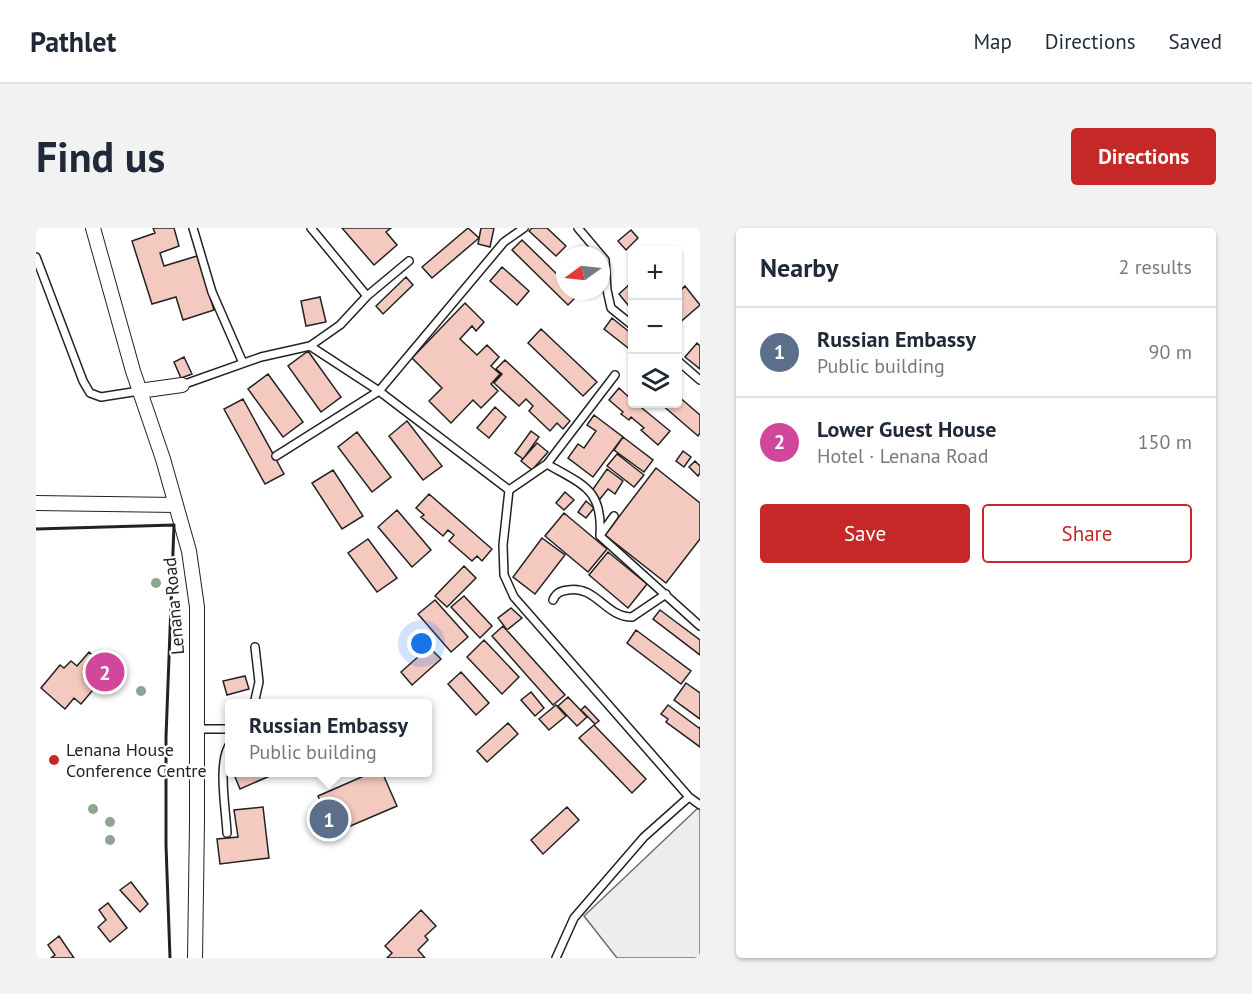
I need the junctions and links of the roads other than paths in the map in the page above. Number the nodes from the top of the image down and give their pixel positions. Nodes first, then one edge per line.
1 (93, 228) edge
2 (193, 228) edge
3 (311, 228) edge
4 (524, 228) edge
5 (578, 228) edge
6 (36, 257) edge
7 (409, 261) dead end
8 (368, 296) junction
9 (628, 321) edge
10 (310, 346) junction
11 (243, 363) junction
12 (682, 365) edge
13 (615, 375) dead end
14 (700, 380) edge
15 (182, 386) joint
16 (139, 391) junction
17 (378, 391) junction
18 (276, 456) dead end
19 (547, 464) junction
20 (509, 490) junction
21 (36, 503) edge
22 (176, 505) junction
23 (614, 516) dead end
24 (600, 536) junction
25 (666, 594) junction
26 (553, 600) dead end
27 (700, 626) edge
28 (255, 647) dead end
29 (255, 699) edge
30 (197, 729) junction
31 (225, 729) edge
32 (225, 756) edge
33 (689, 797) junction
34 (700, 806) edge
35 (227, 833) dead end
36 (195, 958) edge
37 (556, 958) edge

1 - 16 street, Lenana Road
2 - 11 lane
3 - 8 lane
4 - 17 lane
5 - 9 lane
6 - 16 lane
7 - 8 lane
8 - 10 lane
10 - 11 lane
10 - 17 lane
11 - 15 lane
12 - 14 lane
13 - 19 lane
15 - 16 street
16 - 22 street, Lenana Road
17 - 18 lane
17 - 20 lane
19 - 20 lane
19 - 24 lane
20 - 33 lane
21 - 22 street
22 - 30 street, Lenana Road
23 - 24 lane
24 - 25 lane
25 - 26 lane
25 - 27 lane
28 - 29 lane
30 - 31 lane
30 - 36 street, Lenana Road
32 - 35 lane
33 - 34 lane
33 - 37 lane

